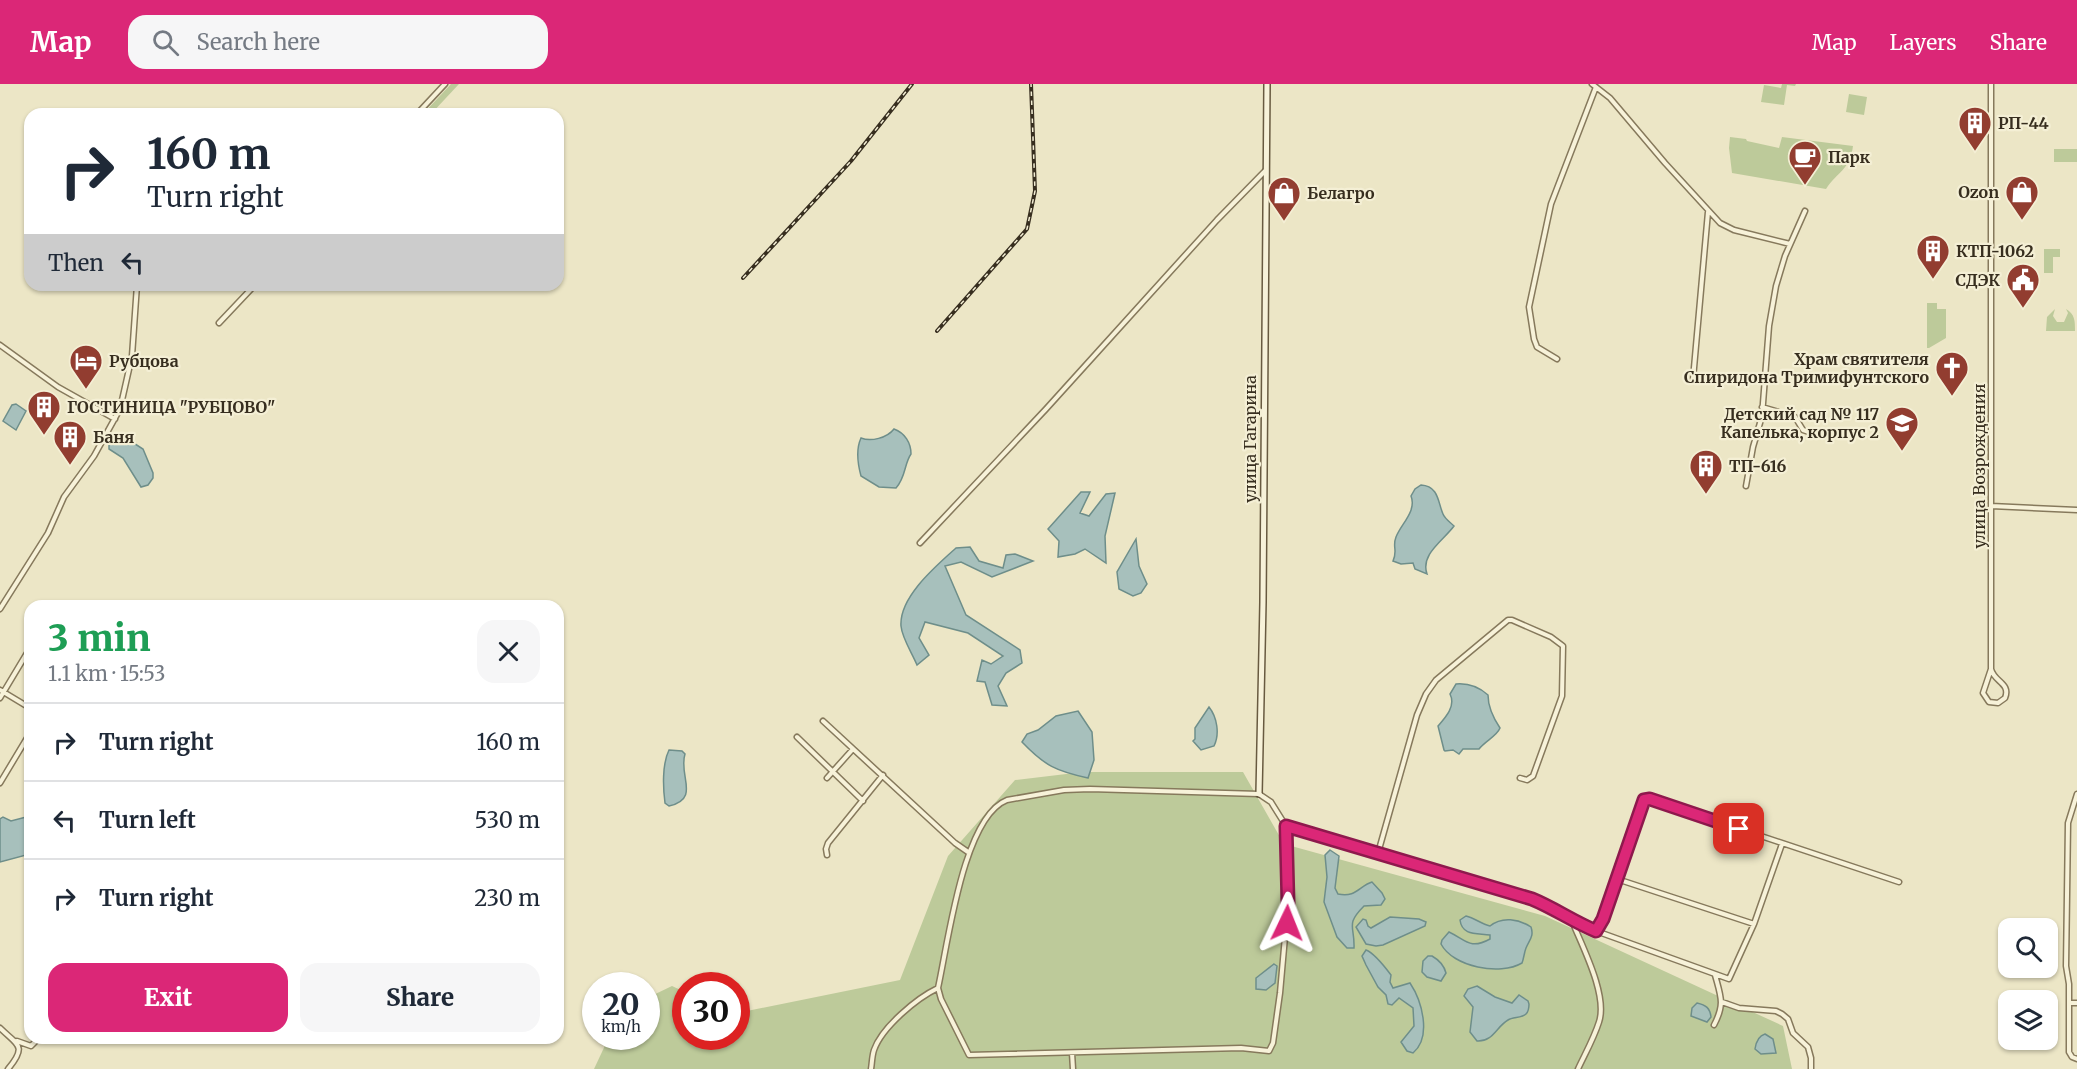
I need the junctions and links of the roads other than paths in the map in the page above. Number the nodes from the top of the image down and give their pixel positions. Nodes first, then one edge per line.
1 (445, 84) edge
2 (1267, 84) edge
3 (1991, 84) edge
4 (1594, 85) edge
5 (423, 108) edge
6 (1266, 171) junction
7 (1805, 211) dead end
8 (1709, 212) junction
9 (1791, 244) junction
10 (137, 291) edge
11 (249, 291) edge
12 (219, 323) dead end
13 (0, 345) edge
14 (1557, 359) dead end
15 (1693, 379) dead end
16 (1762, 407) junction
17 (115, 419) junction
18 (1818, 435) dead end
19 (1746, 486) dead end
20 (1990, 506) junction
21 (2077, 510) edge
22 (920, 543) dead end
23 (0, 609) edge
24 (24, 657) edge
25 (1991, 669) junction
26 (2, 691) edge
27 (0, 698) edge
28 (24, 704) edge
29 (823, 721) dead end
30 (797, 737) dead end
31 (24, 743) edge
32 (853, 748) junction
33 (833, 771) junction
34 (883, 775) junction
35 (827, 778) dead end
36 (1520, 778) dead end
37 (0, 783) edge
38 (1259, 794) junction
39 (2077, 794) edge
40 (863, 801) junction
41 (1286, 826) junction
42 (1782, 844) junction
43 (968, 852) junction
44 (1378, 854) junction
45 (827, 855) dead end
46 (1617, 879) junction
47 (1899, 882) dead end
48 (1571, 920) junction
49 (1754, 924) junction
50 (1596, 931) junction
51 (1715, 974) junction
52 (939, 988) junction
53 (1722, 1002) junction
54 (2069, 1003) junction
55 (2077, 1003) edge
56 (1714, 1025) dead end
57 (0, 1028) edge
58 (16, 1041) junction
59 (24, 1044) edge
60 (1072, 1053) junction
61 (2077, 1059) edge
62 (8, 1069) edge
63 (871, 1069) edge
64 (1073, 1069) edge
65 (1578, 1069) edge
66 (1811, 1069) edge

1 - 5 street
2 - 6 street, улица Гагарина
3 - 20 street, улица Возрождения
4 - 8 street
4 - 14 street
6 - 22 street
6 - 38 street, улица Гагарина
7 - 9 street
8 - 9 street
8 - 15 street
9 - 16 street
10 - 17 street
11 - 12 street
13 - 17 street
16 - 18 street
16 - 19 street
17 - 23 street
20 - 21 street
20 - 25 street, улица Возрождения
24 - 26 street
25 - 25 street, улица Возрождения
26 - 27 street
26 - 28 street
29 - 32 street
30 - 33 street
31 - 37 street
32 - 33 street
32 - 34 street
33 - 35 street
33 - 40 street
34 - 40 street
34 - 43 street
36 - 44 street
38 - 41 street
38 - 43 street
39 - 54 street
40 - 45 street
41 - 44 street
41 - 60 street
42 - 46 street
42 - 47 street
42 - 49 street
43 - 52 street
44 - 48 street
46 - 49 street
46 - 50 street
48 - 50 street
48 - 65 street
49 - 51 street
50 - 51 street
51 - 53 street
52 - 60 street
52 - 63 street
53 - 56 street
53 - 66 street
54 - 55 street
54 - 61 street
57 - 58 street
58 - 59 street
58 - 62 street
60 - 64 street

